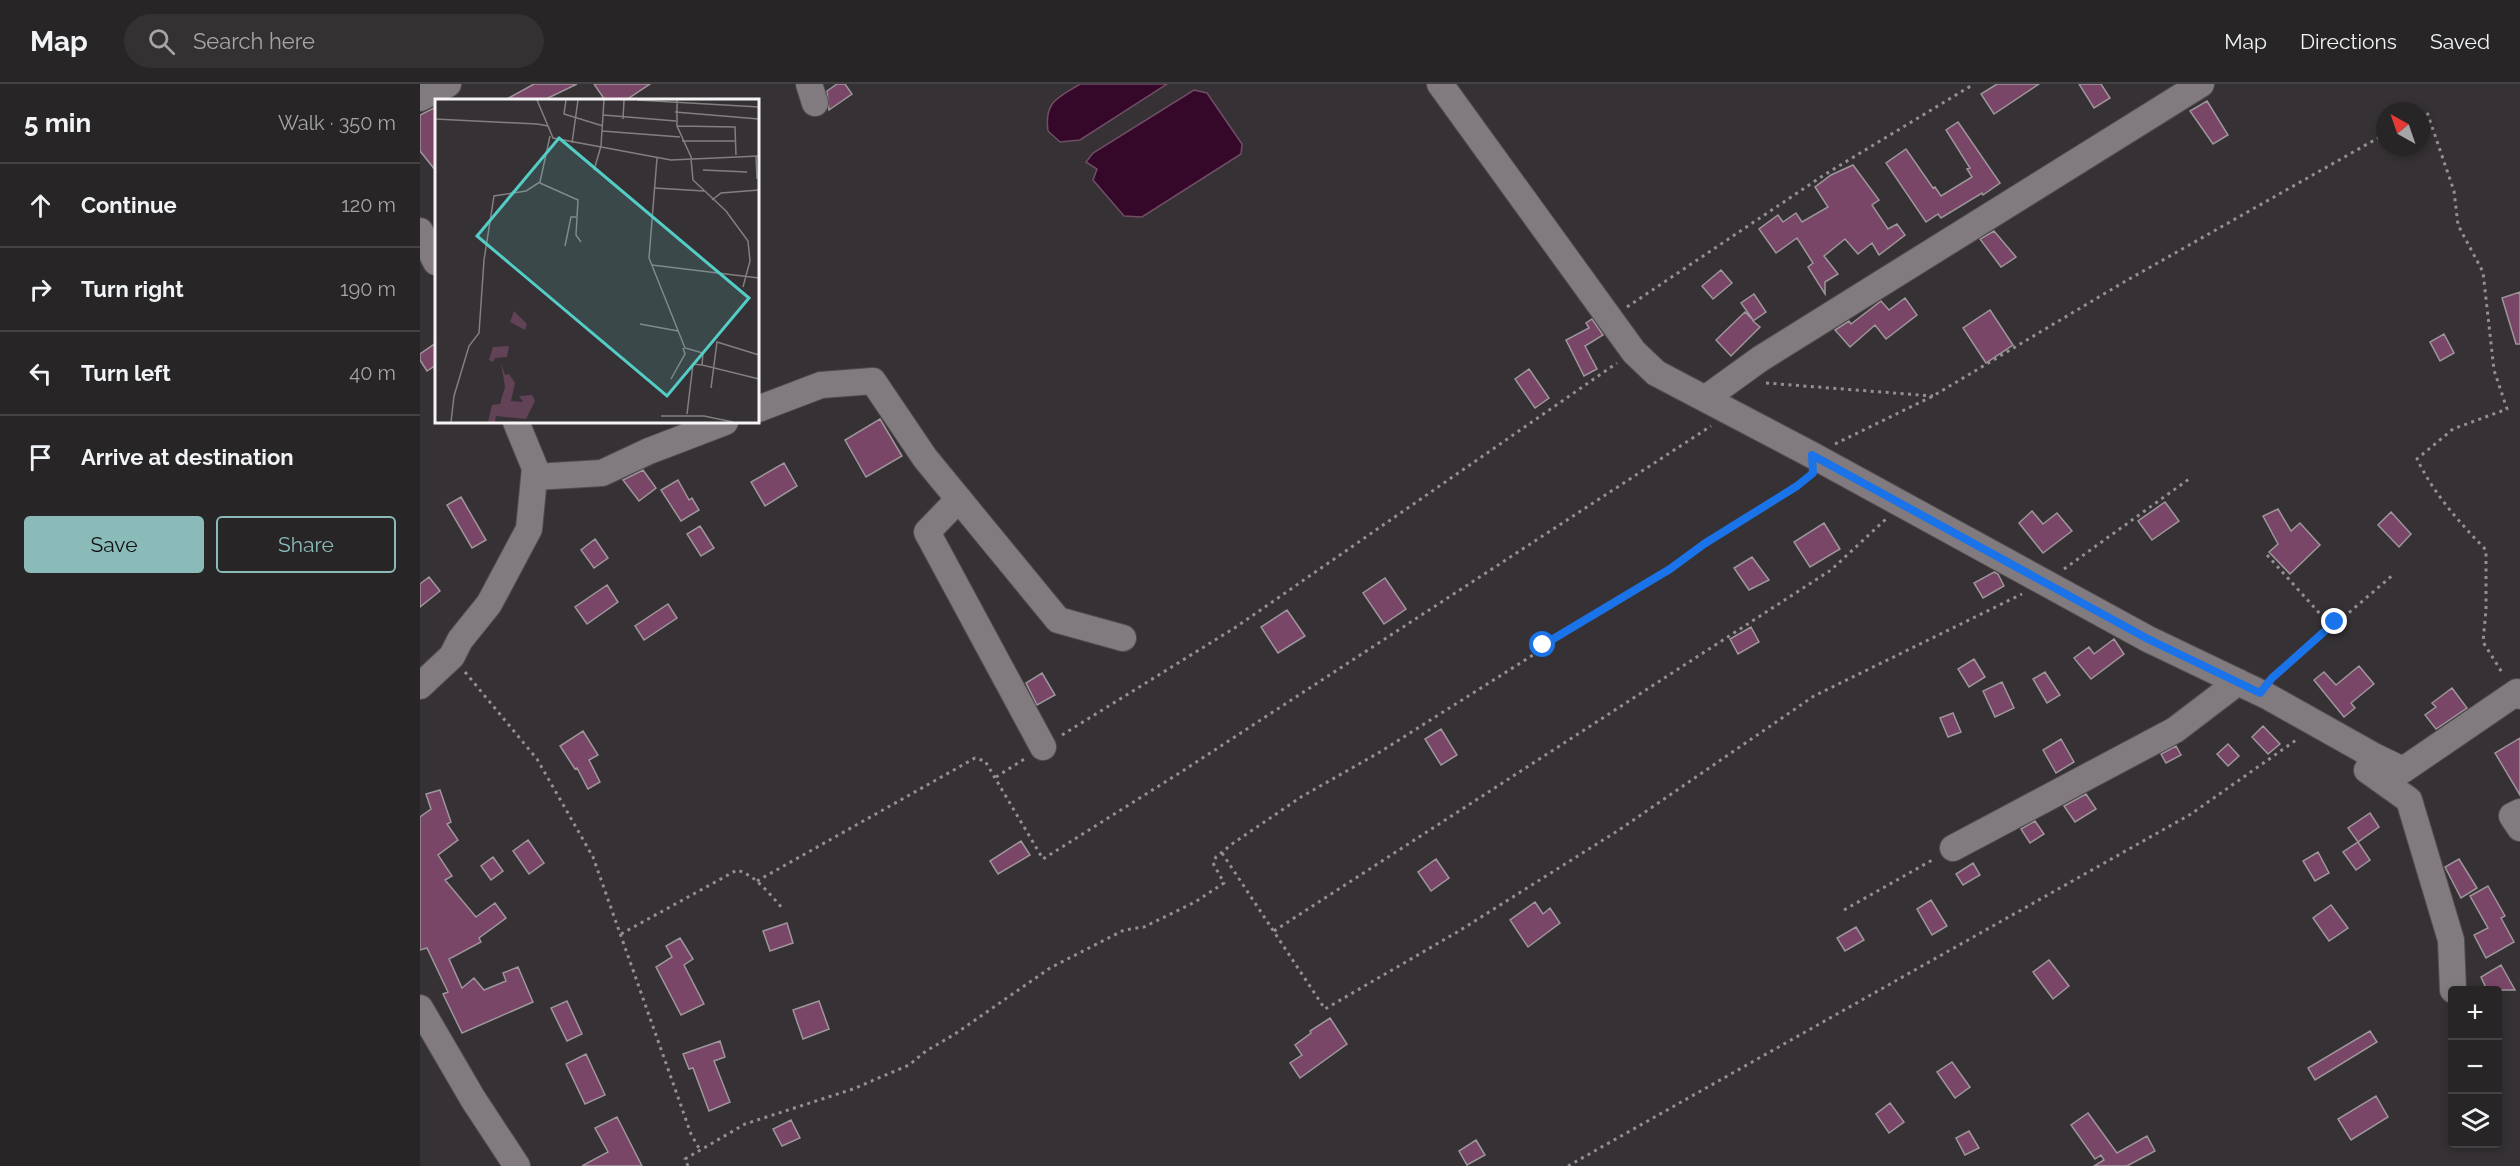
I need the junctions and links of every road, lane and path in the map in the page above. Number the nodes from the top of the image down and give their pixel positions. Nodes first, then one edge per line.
1 (448, 84) edge
2 (1440, 84) edge
3 (1974, 84) edge
4 (2201, 84) edge
5 (420, 98) edge
6 (2430, 121) edge
7 (2376, 139) edge
8 (420, 231) edge
9 (435, 260) edge
10 (1609, 319) junction
11 (1634, 352) junction
12 (1731, 380) junction
13 (1933, 396) junction
14 (1706, 398) junction
15 (759, 409) edge
16 (1728, 410) junction
17 (516, 423) edge
18 (722, 423) edge
19 (1812, 455) junction
20 (535, 477) junction
21 (2189, 479) dead end
22 (959, 499) junction
23 (1903, 505) junction
24 (2267, 555) dead end
25 (2394, 574) dead end
26 (2045, 583) junction
27 (2331, 626) junction
28 (1123, 638) dead end
29 (452, 656) junction
30 (420, 686) edge
31 (2249, 688) junction
32 (2519, 694) edge
33 (2318, 725) junction
34 (1043, 747) junction
35 (2367, 770) dead end
36 (995, 777) junction
37 (2520, 812) edge
38 (2520, 828) edge
39 (1953, 848) joint
40 (1222, 853) junction
41 (757, 881) junction
42 (784, 910) dead end
43 (1844, 910) dead end
44 (1274, 931) junction
45 (621, 934) junction
46 (2454, 986) edge
47 (420, 1008) edge
48 (700, 1150) junction
49 (517, 1166) edge
50 (688, 1166) edge
51 (1568, 1166) edge

1 - 5 street
2 - 10 street
3 - 10 path
4 - 12 street
6 - 32 path
7 - 13 path
8 - 9 street
10 - 11 street
11 - 14 street
11 - 34 path
12 - 13 path
12 - 14 street
13 - 19 path
14 - 16 street
15 - 22 street
16 - 19 street
16 - 36 path
17 - 20 street
18 - 20 street
19 - 23 street
19 - 40 path
20 - 29 street
21 - 26 path
22 - 28 street
22 - 34 street
23 - 26 street
23 - 44 path
24 - 27 path
25 - 27 path
26 - 31 street
26 - 44 path
27 - 31 path
29 - 30 street
29 - 45 path
31 - 33 street
31 - 39 street
32 - 33 street
33 - 51 path
34 - 36 path
35 - 46 street
36 - 41 path
37 - 38 street
39 - 43 path
40 - 44 path
40 - 48 path
41 - 42 path
41 - 45 path
45 - 48 path
47 - 49 street
48 - 50 path

